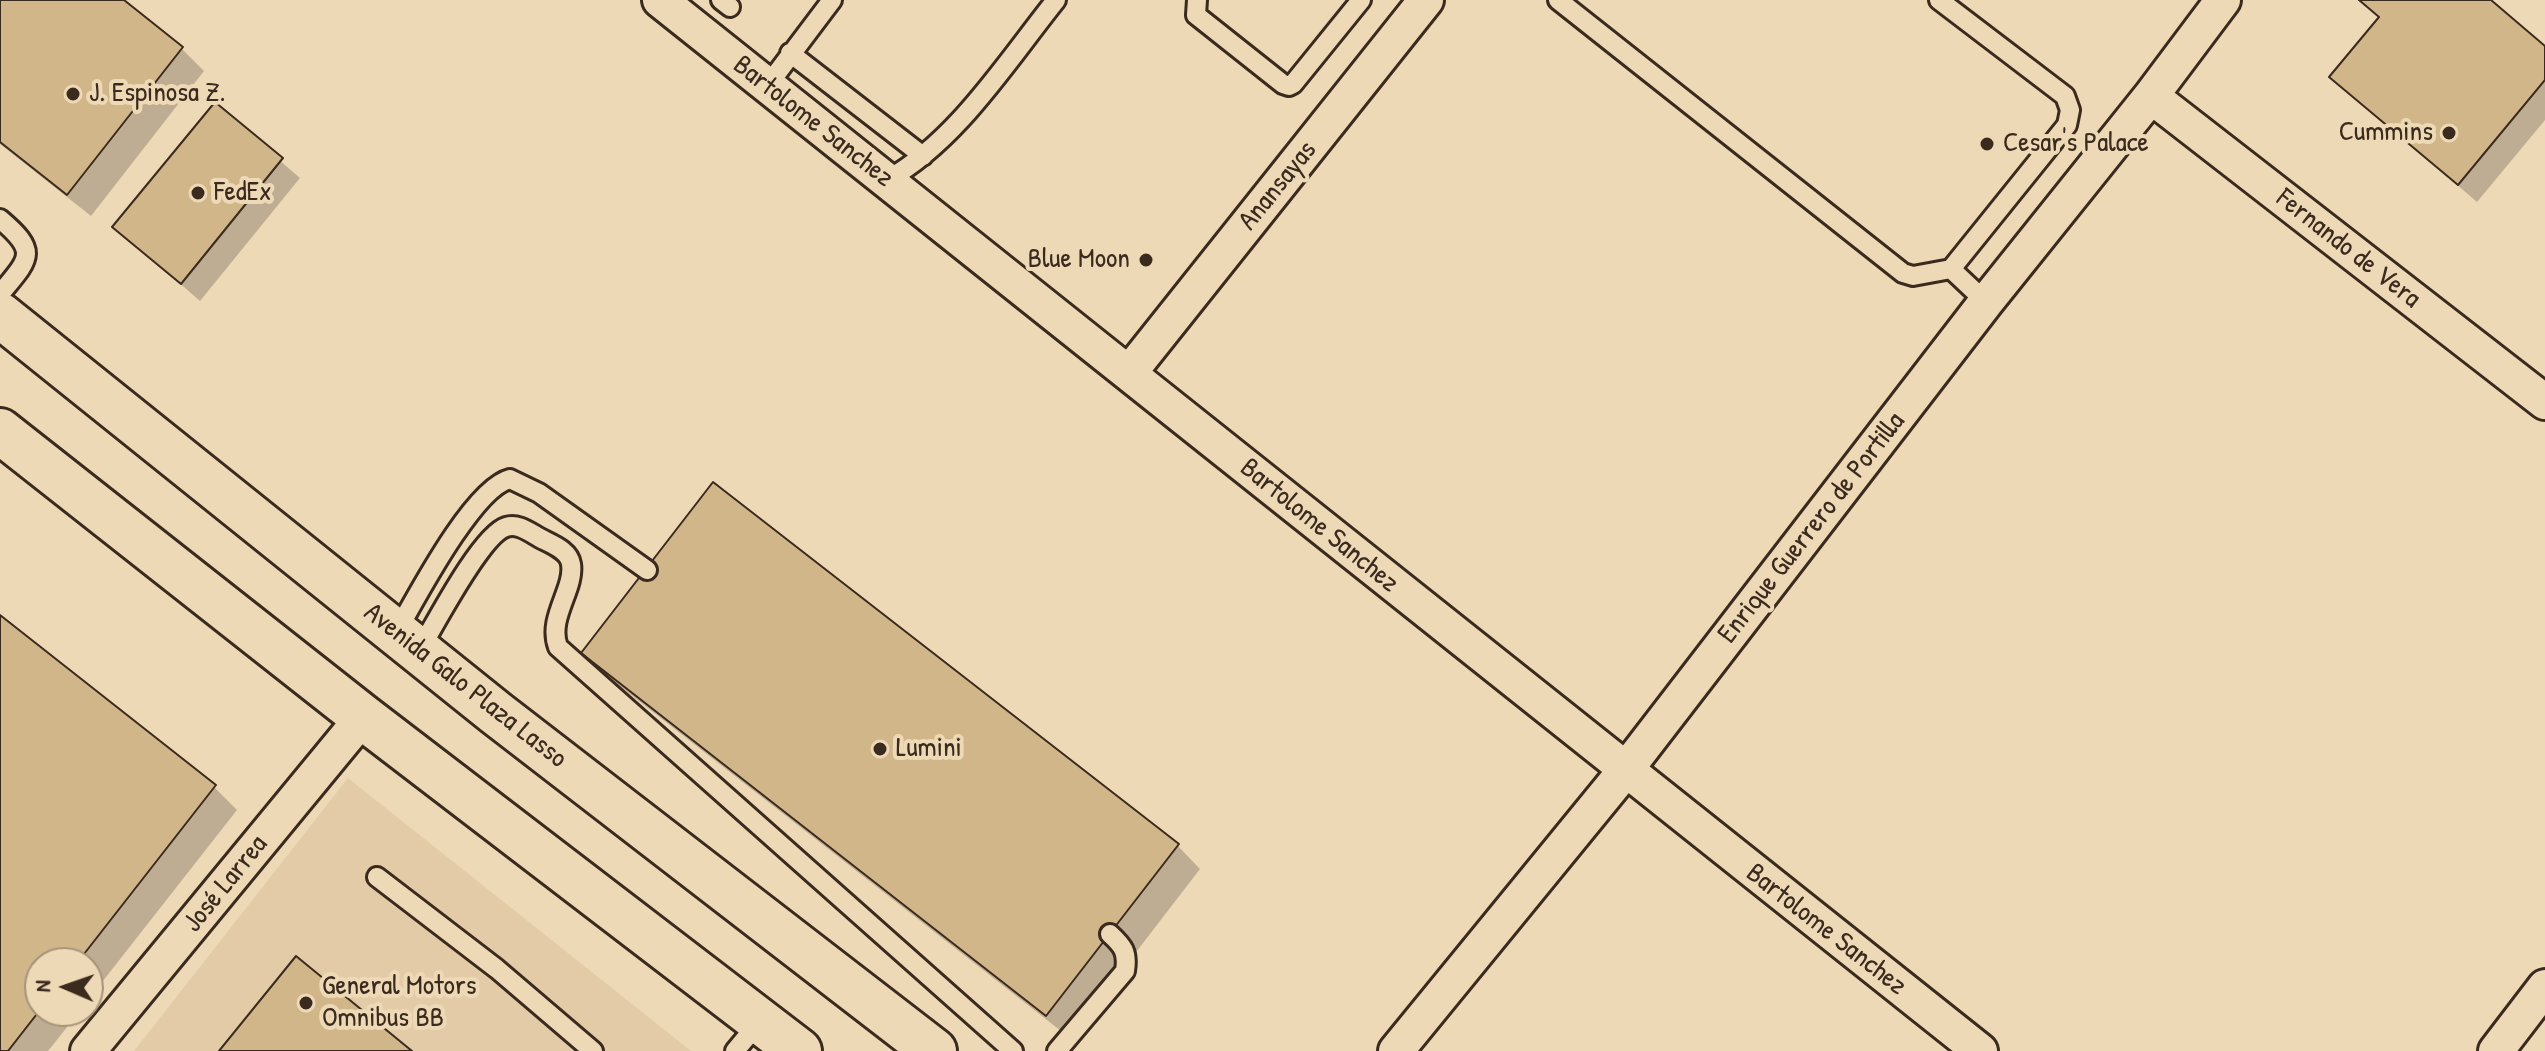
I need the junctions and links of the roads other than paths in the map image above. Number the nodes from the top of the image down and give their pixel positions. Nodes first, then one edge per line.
1 (660, 0) edge
2 (832, 0) edge
3 (1056, 0) edge
4 (1197, 0) edge
5 (1361, 0) edge
6 (1426, 0) edge
7 (1558, 0) edge
8 (1939, 0) edge
9 (2223, 0) edge
10 (790, 53) junction
11 (765, 84) junction
12 (2151, 96) junction
13 (923, 156) junction
14 (887, 180) junction
15 (0, 219) edge
16 (1951, 269) junction
17 (0, 294) edge
18 (1986, 302) junction
19 (0, 315) edge
20 (1129, 373) junction
21 (2545, 402) edge
22 (0, 431) edge
23 (647, 570) dead end
24 (408, 642) junction
25 (363, 717) junction
26 (1624, 772) junction
27 (377, 877) dead end
28 (1110, 934) dead end
29 (2545, 987) edge
30 (748, 1036) edge
31 (88, 1051) edge
32 (593, 1051) edge
33 (799, 1051) edge
34 (934, 1051) edge
35 (1013, 1051) edge
36 (1057, 1051) edge
37 (1396, 1051) edge
38 (1980, 1051) edge
39 (2496, 1051) edge

1 - 11 street, Bartolome Sanchez
2 - 10 lane
3 - 13 lane
4 - 5 lane
6 - 20 street, Anansayas
7 - 16 lane
8 - 16 lane
9 - 12 street, Enrique Guerrero de Portilla
10 - 11 lane
10 - 13 lane
11 - 14 street, Bartolome Sanchez
12 - 18 street, Enrique Guerrero de Portilla
12 - 21 street, Fernando de Vera
13 - 14 lane
14 - 20 street, Bartolome Sanchez
15 - 17 lane
16 - 18 lane
18 - 26 street, Enrique Guerrero de Portilla
19 - 24 main road, Avenida Galo Plaza Lasso
20 - 26 street, Bartolome Sanchez
22 - 25 main road
23 - 24 lane
24 - 34 main road, Avenida Galo Plaza Lasso
24 - 35 lane
25 - 30 main road
25 - 31 street, José Larrea
26 - 37 street, Enrique Guerrero de Portilla
26 - 38 street, Bartolome Sanchez
27 - 32 lane
28 - 36 lane
29 - 39 street
30 - 33 main road

